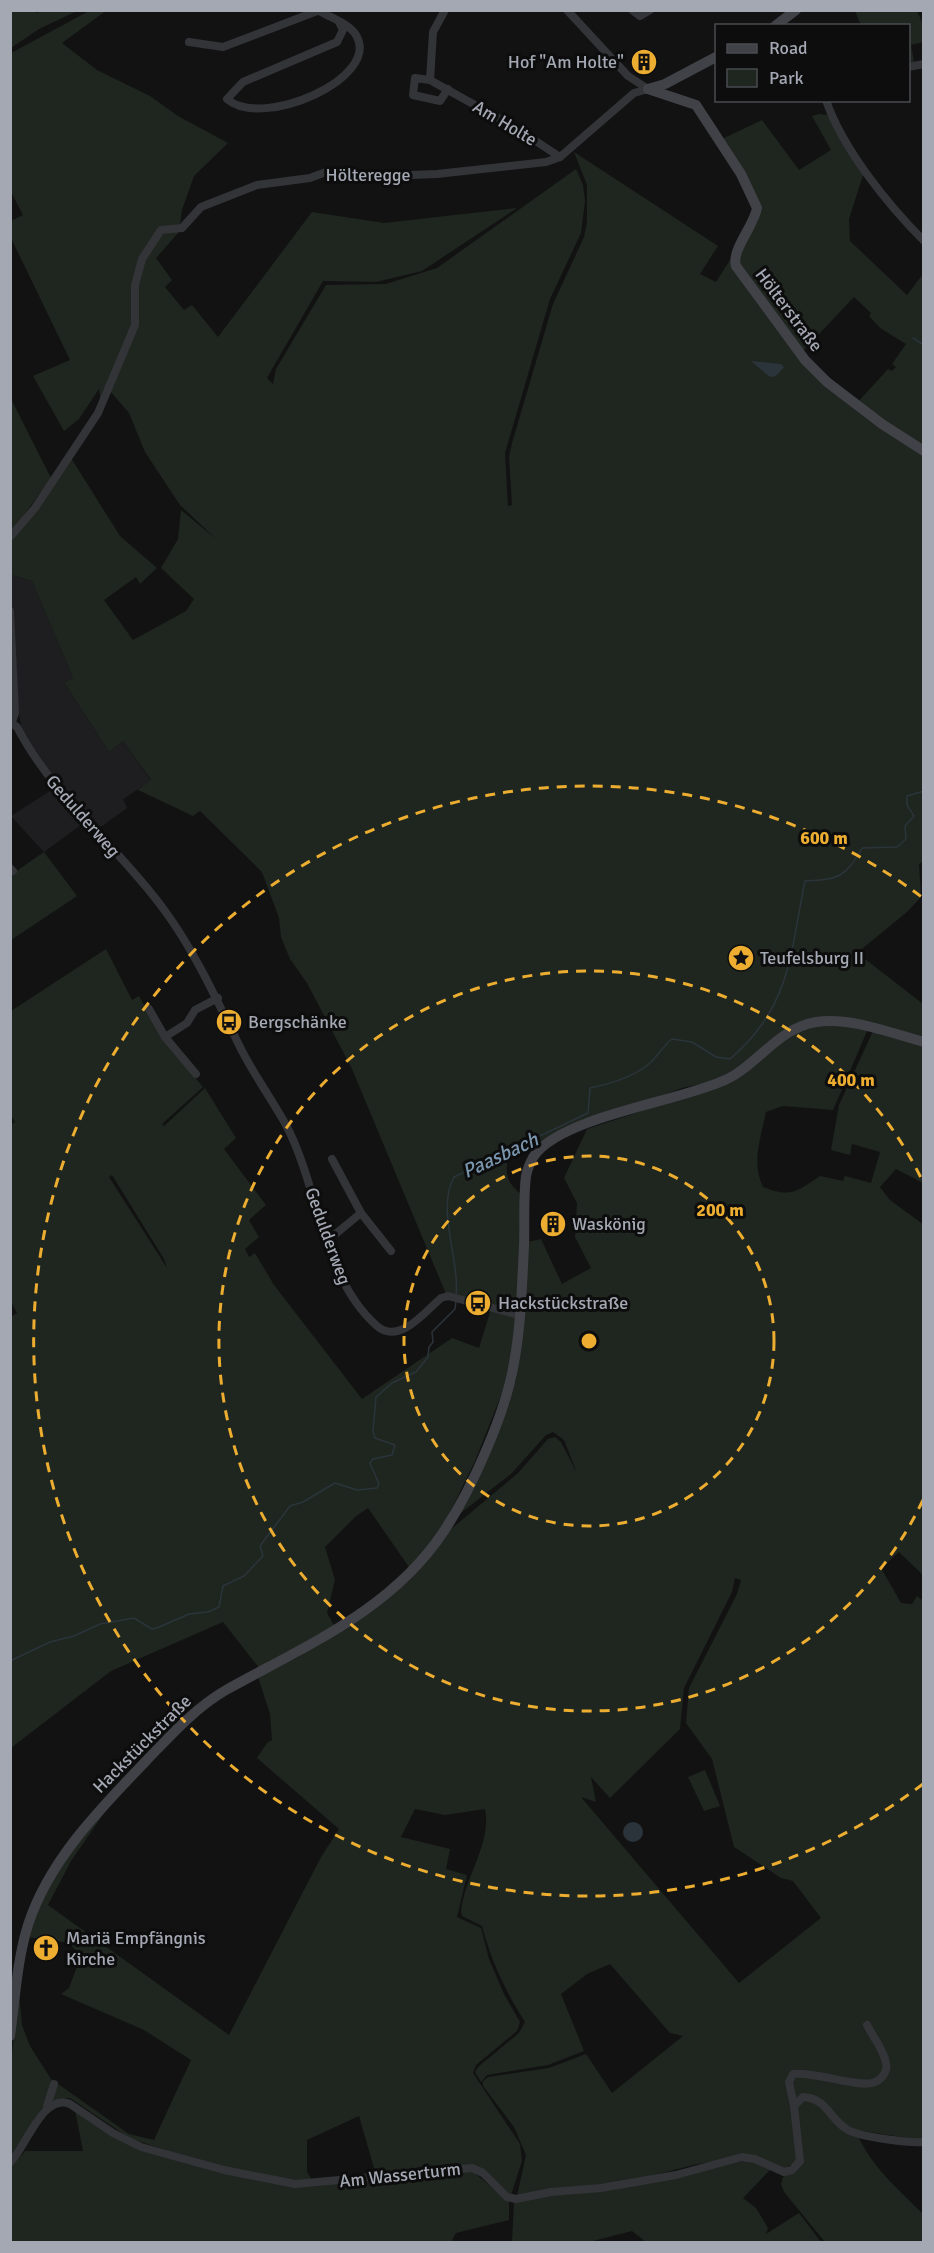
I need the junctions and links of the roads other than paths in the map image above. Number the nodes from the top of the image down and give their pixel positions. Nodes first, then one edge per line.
1 (445, 10) edge
2 (567, 10) edge
3 (632, 10) edge
4 (650, 10) edge
5 (796, 10) edge
6 (320, 11) edge
7 (339, 22) junction
8 (778, 24) edge
9 (189, 42) dead end
10 (715, 58) edge
11 (430, 80) junction
12 (448, 89) junction
13 (648, 89) junction
14 (827, 102) edge
15 (560, 157) junction
16 (924, 241) edge
17 (924, 451) edge
18 (10, 537) edge
19 (10, 611) edge
20 (11, 722) edge
21 (218, 998) junction
22 (149, 1009) dead end
23 (165, 1037) junction
24 (924, 1042) edge
25 (196, 1074) dead end
26 (332, 1159) dead end
27 (361, 1213) junction
28 (327, 1241) junction
29 (391, 1251) dead end
30 (519, 1315) junction
31 (867, 2025) dead end
32 (10, 2036) edge
33 (54, 2084) dead end
34 (47, 2106) junction
35 (794, 2106) junction
36 (924, 2142) edge
37 (10, 2163) edge

1 - 11 street
2 - 13 street, Hölterstraße
3 - 4 street
5 - 8 street
6 - 7 street
6 - 9 street
7 - 7 street
10 - 13 street
11 - 12 street, Am Holte
11 - 12 street
12 - 15 street, Am Holte
13 - 15 street, Hölteregge
13 - 17 street, Hölterstraße
14 - 16 street
15 - 18 street, Hölteregge
19 - 20 street
20 - 21 street, Gedulderweg
21 - 23 street
21 - 28 street, Gedulderweg
22 - 23 street
23 - 25 street
24 - 30 street, Hackstückstraße
26 - 27 street
27 - 28 street
27 - 29 street
28 - 30 street, Gedulderweg
30 - 32 street, Hackstückstraße
31 - 35 street, Am Wasserturm
33 - 34 street
34 - 35 street, Am Wasserturm
34 - 37 street
35 - 36 street

